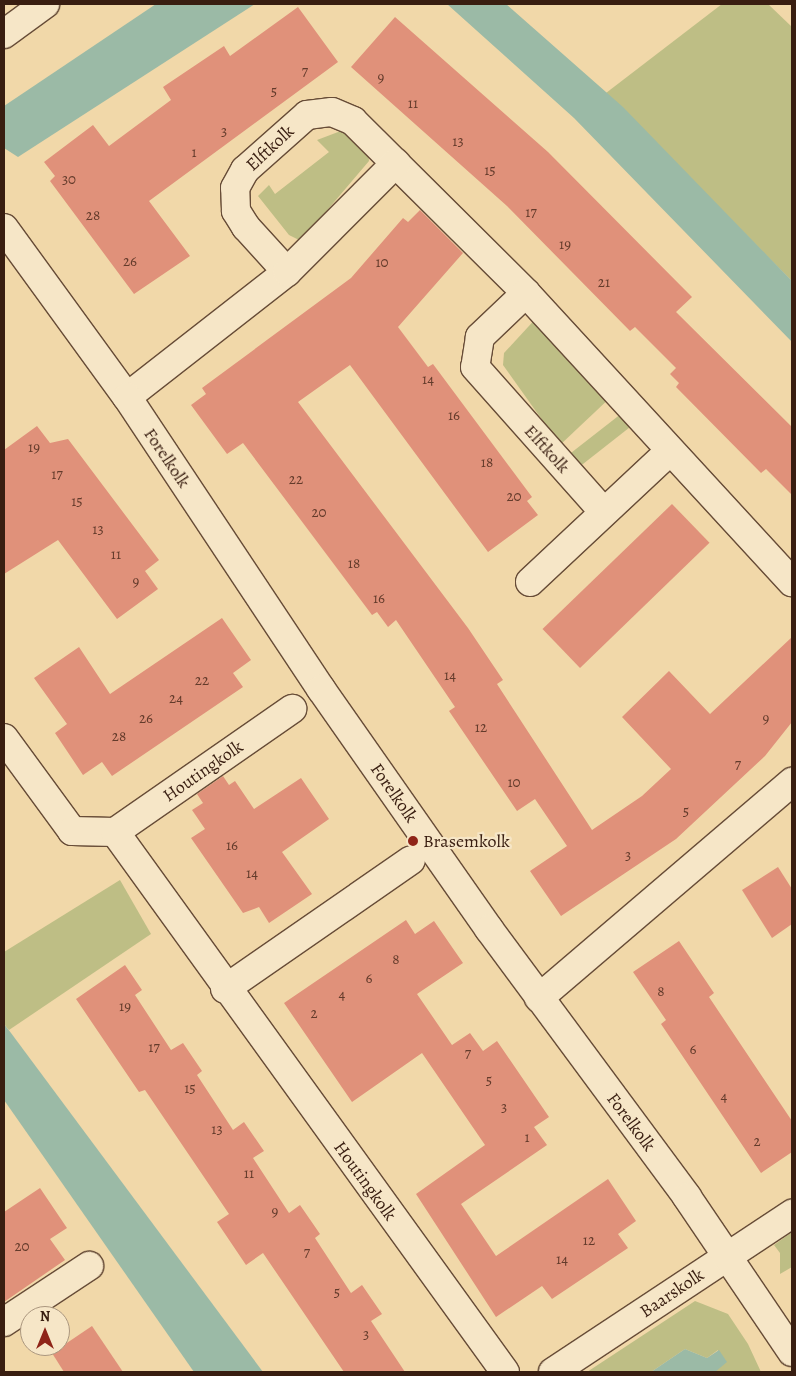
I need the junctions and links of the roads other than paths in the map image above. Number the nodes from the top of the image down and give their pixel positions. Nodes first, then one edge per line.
1 (45, 4) edge
2 (5, 30) edge
3 (396, 163) junction
4 (4, 228) edge
5 (287, 272) junction
6 (526, 293) junction
7 (127, 397) junction
8 (670, 451) junction
9 (603, 511) junction
10 (530, 582) dead end
11 (792, 582) edge
12 (292, 709) dead end
13 (4, 738) edge
14 (792, 782) edge
15 (115, 832) junction
16 (411, 860) dead end
17 (225, 989) junction
18 (538, 998) junction
19 (792, 1214) edge
20 (727, 1256) junction
21 (89, 1266) dead end
22 (4, 1322) edge
23 (792, 1352) edge
24 (504, 1372) edge
25 (553, 1372) edge

1 - 2 street
3 - 5 street
3 - 5 street, Elftkolk
3 - 6 street, Elftkolk
4 - 7 street, Forelkolk
5 - 7 street
6 - 8 street, Elftkolk
6 - 9 street, Elftkolk
7 - 18 street, Forelkolk
8 - 9 street
8 - 11 street, Elftkolk
9 - 10 street
12 - 15 street, Houtingkolk
13 - 15 street
14 - 18 street
15 - 17 street, Houtingkolk
16 - 17 street
17 - 24 street, Houtingkolk
18 - 20 street, Forelkolk
19 - 20 street, Baarskolk
20 - 23 street, Forelkolk
20 - 25 street, Baarskolk
21 - 22 street

